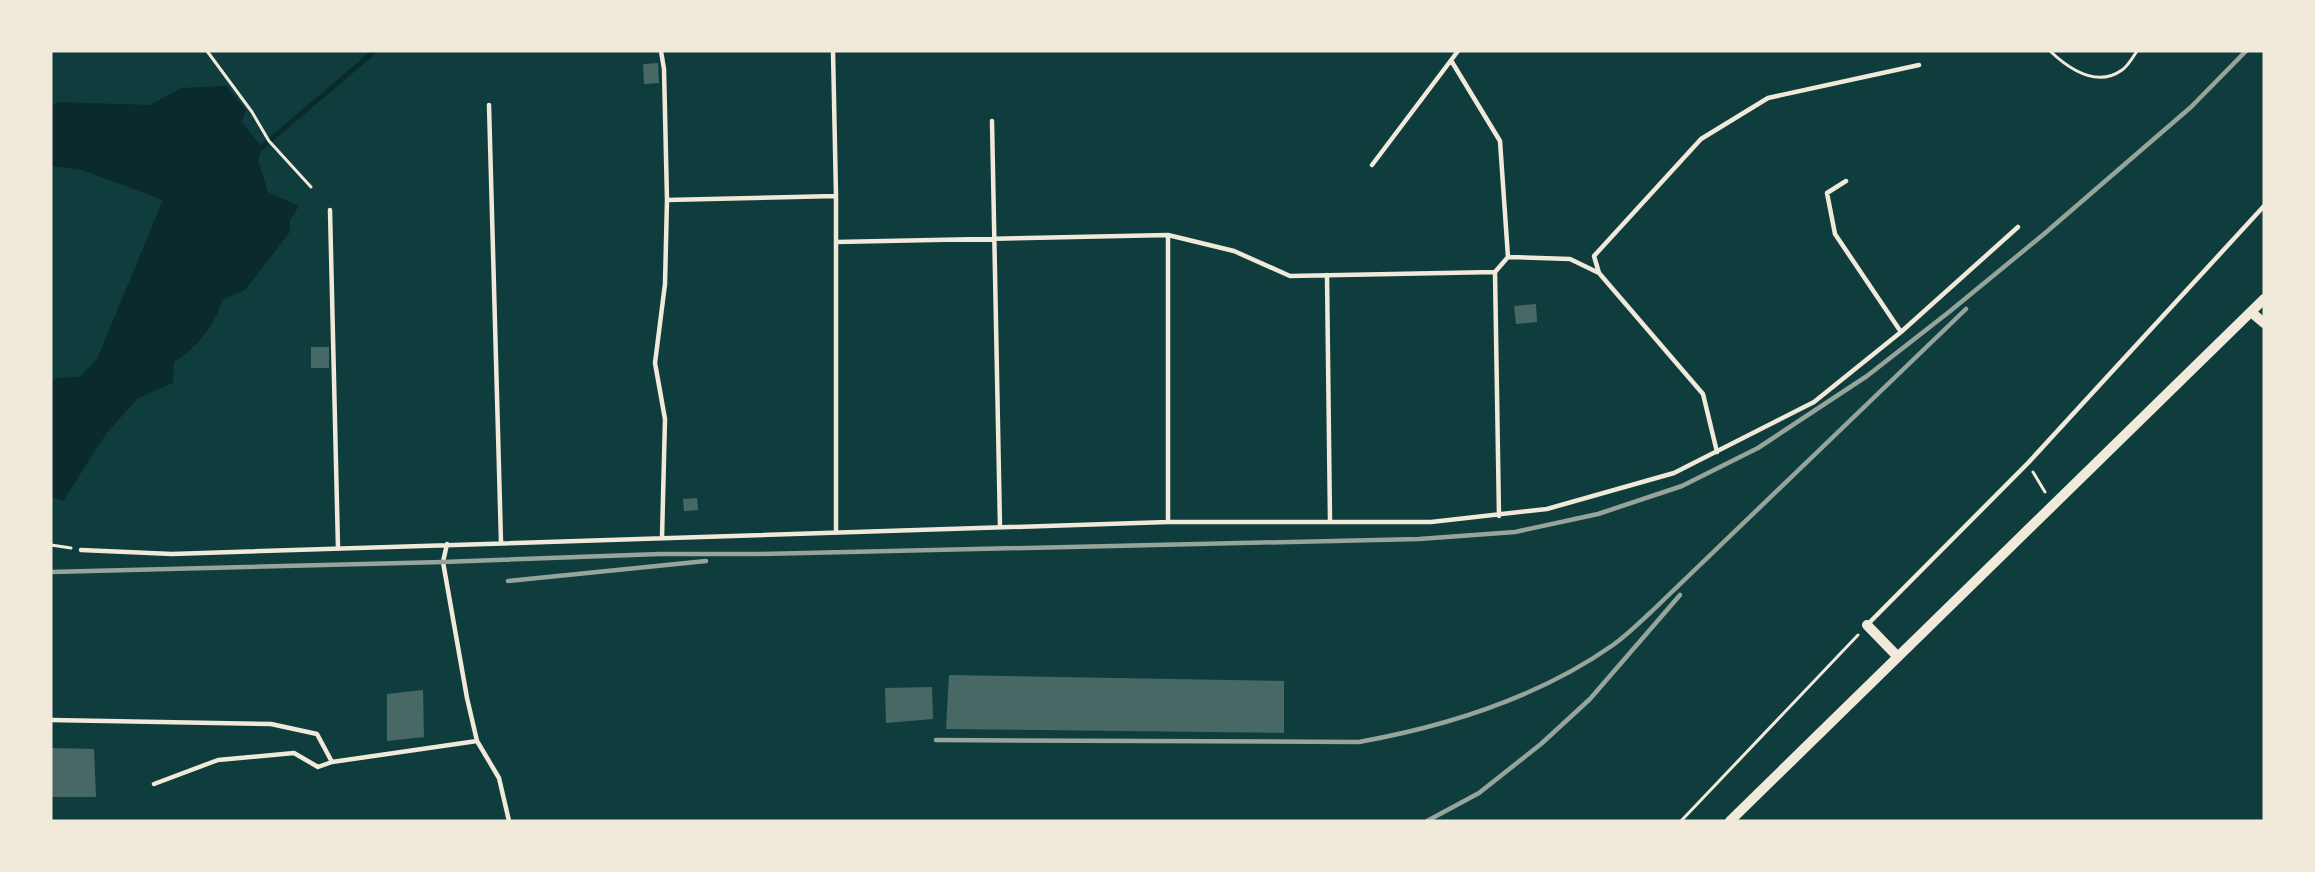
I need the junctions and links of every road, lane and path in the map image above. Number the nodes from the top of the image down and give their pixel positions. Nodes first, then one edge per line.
1 (207, 51) edge
2 (661, 51) edge
3 (833, 51) edge
4 (1458, 51) edge
5 (2050, 51) edge
6 (2137, 51) edge
7 (1452, 62) junction
8 (1919, 65) dead end
9 (489, 105) dead end
10 (992, 121) dead end
11 (1372, 165) dead end
12 (1846, 181) dead end
13 (311, 187) dead end
14 (836, 196) junction
15 (667, 200) junction
16 (2264, 206) edge
17 (330, 210) dead end
18 (2018, 227) dead end
19 (1168, 234) junction
20 (994, 237) junction
21 (836, 242) junction
22 (1508, 258) junction
23 (1495, 272) junction
24 (1599, 273) junction
25 (1327, 275) junction
26 (2264, 299) edge
27 (2251, 312) junction
28 (2264, 323) edge
29 (1901, 332) junction
30 (1717, 452) junction
31 (2028, 463) junction
32 (2045, 492) dead end
33 (1499, 516) junction
34 (1330, 521) junction
35 (1168, 522) junction
36 (1000, 527) junction
37 (836, 532) junction
38 (662, 538) junction
39 (501, 542) junction
40 (447, 544) junction
41 (51, 545) edge
42 (339, 548) junction
43 (81, 550) joint
44 (1867, 625) junction
45 (1898, 657) junction
46 (51, 720) edge
47 (477, 741) junction
48 (332, 762) junction
49 (154, 784) dead end
50 (509, 821) edge
51 (1682, 821) edge
52 (1730, 821) edge

1 - 13 path
2 - 15 lane
3 - 14 lane
4 - 7 lane
5 - 6 path
7 - 11 lane
7 - 22 lane
8 - 24 lane
9 - 39 lane
10 - 20 lane
12 - 29 lane
14 - 15 lane
14 - 21 lane
15 - 38 lane
16 - 31 lane
17 - 42 lane
18 - 29 lane
19 - 20 lane
19 - 25 lane
19 - 35 lane
20 - 21 lane
20 - 36 lane
21 - 37 lane
22 - 23 lane
22 - 24 lane
23 - 25 lane
23 - 33 lane
24 - 30 lane
25 - 34 lane
26 - 27 street
27 - 28 street
27 - 45 street
29 - 30 lane
30 - 33 lane
31 - 32 path
31 - 44 lane
33 - 34 lane
34 - 35 lane
35 - 36 lane
36 - 37 lane
37 - 38 lane
38 - 39 lane
39 - 40 lane
40 - 42 lane
40 - 47 lane
41 - 43 path
42 - 43 lane
44 - 45 street
44 - 51 path
45 - 52 street
46 - 48 lane
47 - 48 lane
47 - 50 lane
48 - 49 lane

